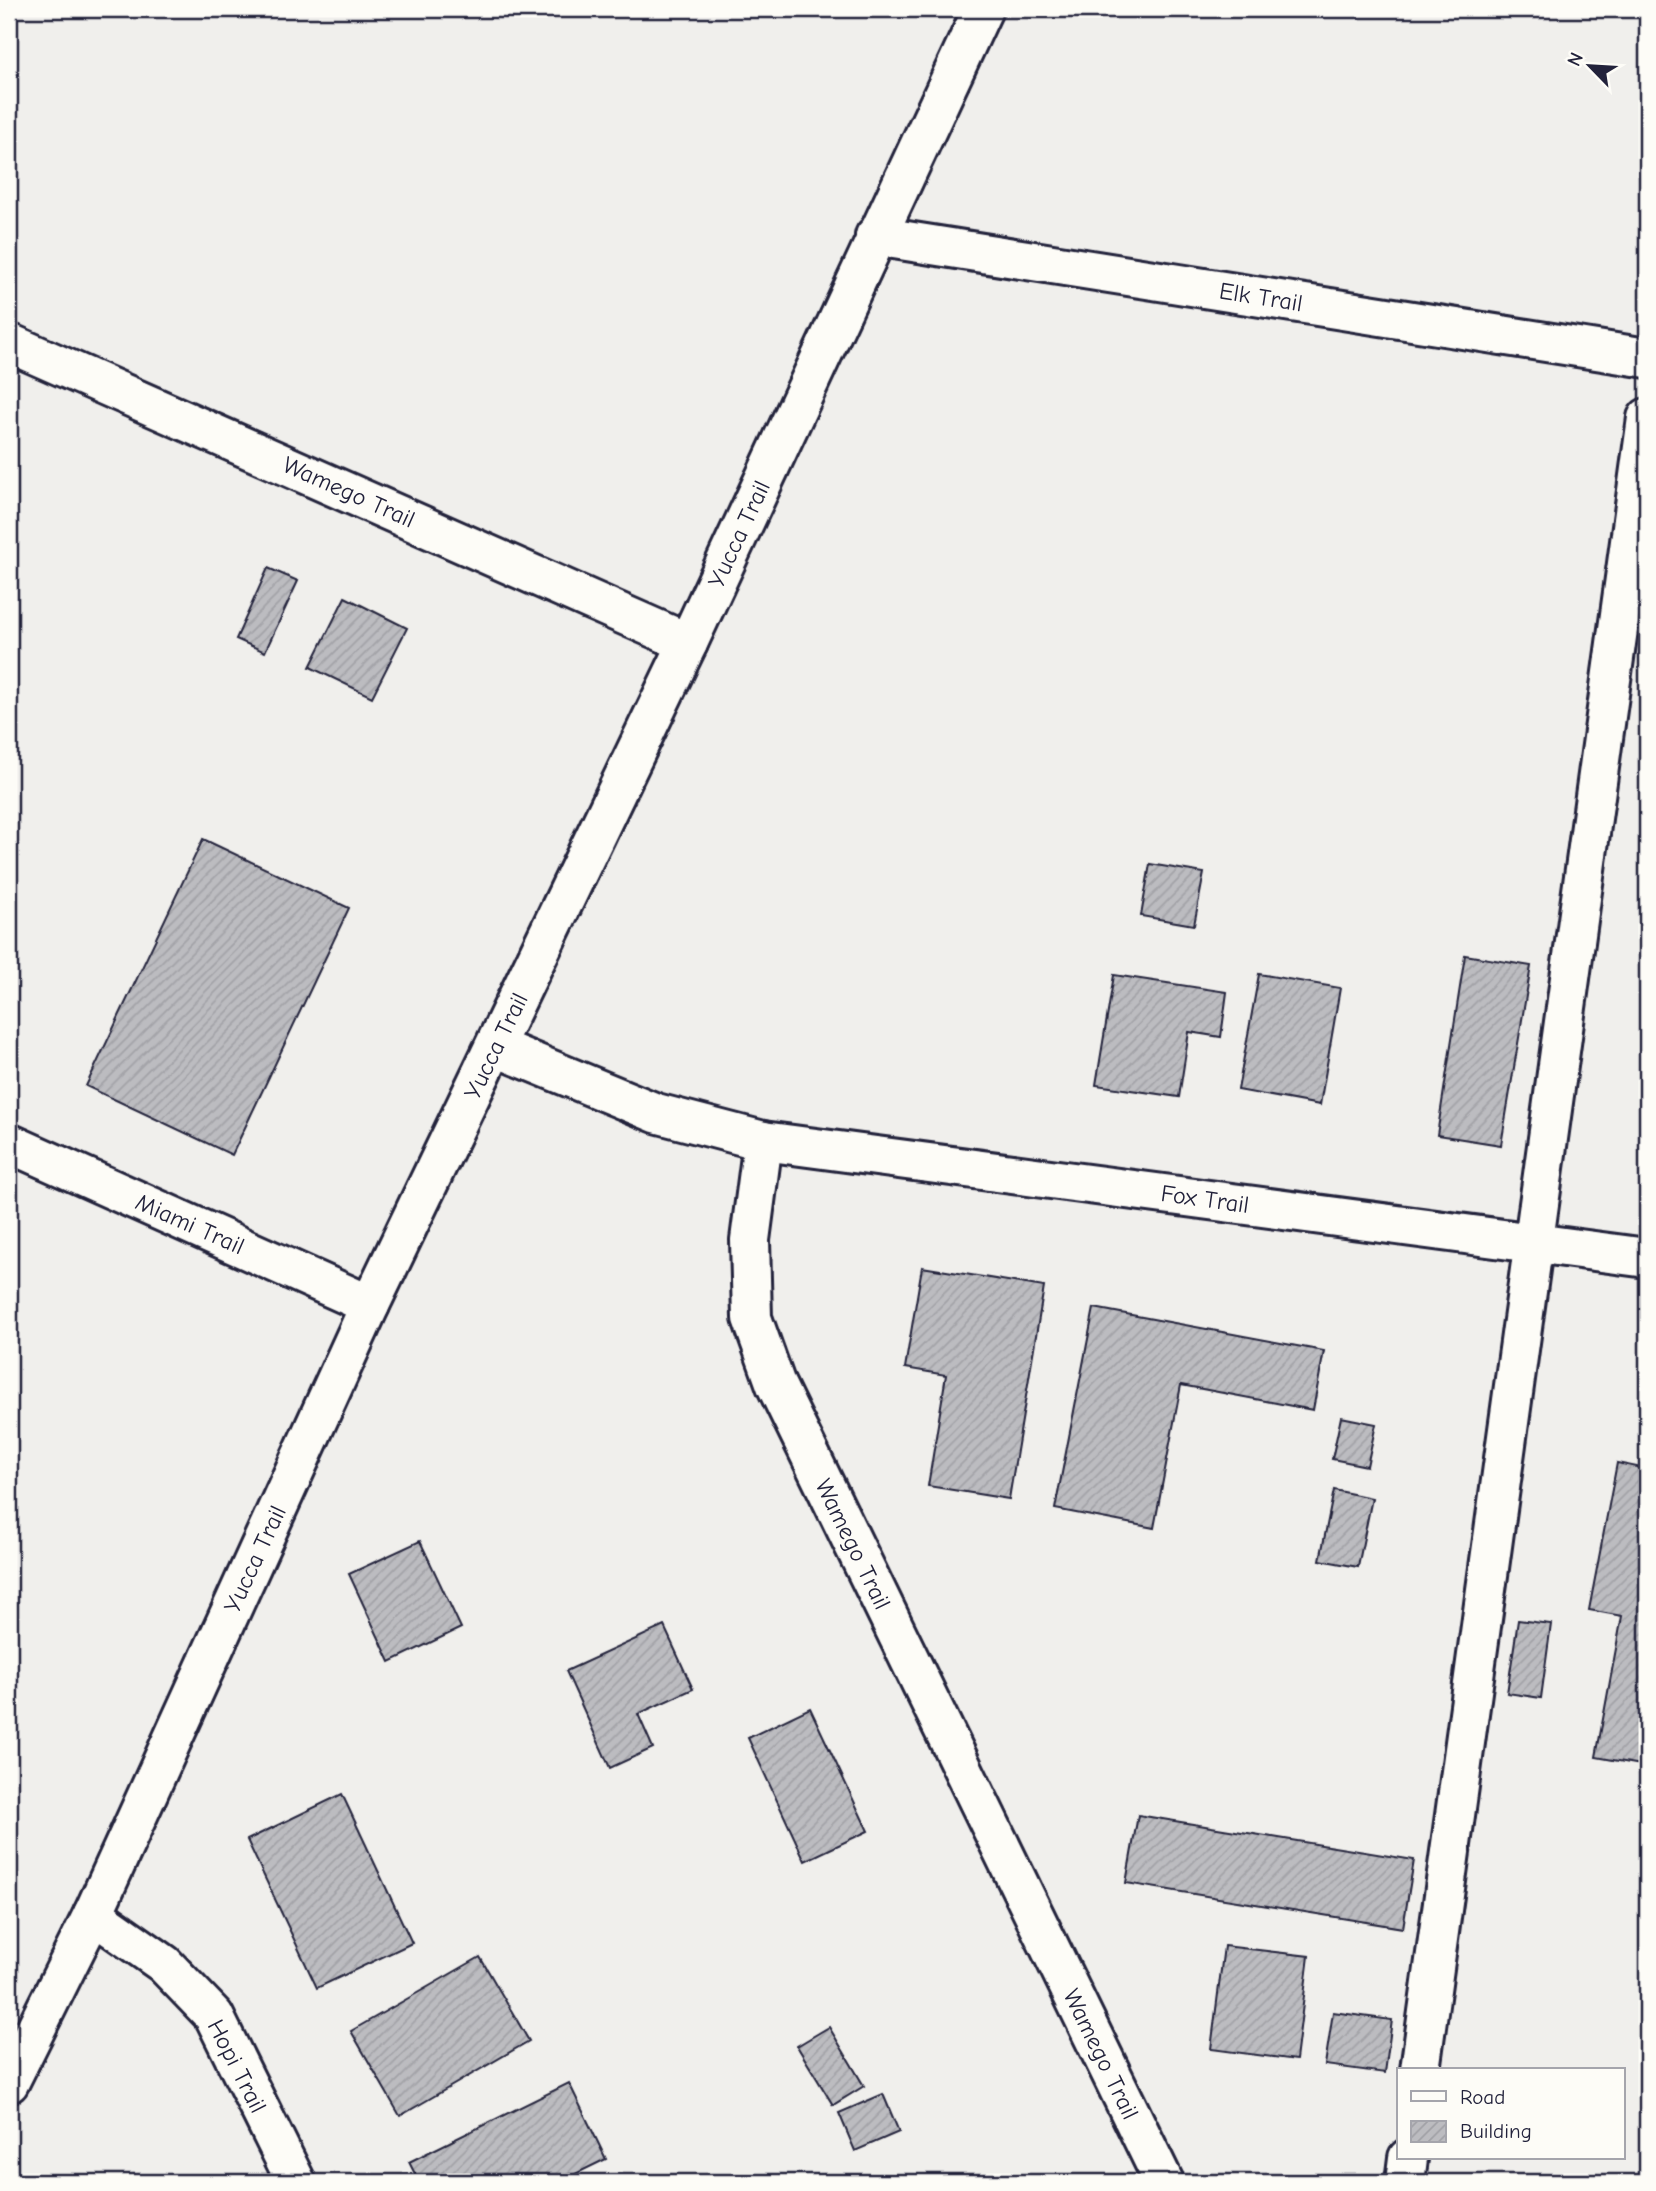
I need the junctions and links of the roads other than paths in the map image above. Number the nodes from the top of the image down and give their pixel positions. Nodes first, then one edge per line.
1 (983, 9) edge
2 (875, 236) junction
3 (9, 343) edge
4 (1647, 358) edge
5 (1647, 418) edge
6 (688, 643) junction
7 (496, 1047) junction
8 (763, 1141) junction
9 (9, 1143) edge
10 (1534, 1243) junction
11 (1647, 1258) edge
12 (370, 1305) junction
13 (93, 1914) junction
14 (1420, 2068) edge
15 (9, 2084) edge
16 (1408, 2160) edge
17 (296, 2182) edge
18 (1164, 2182) edge
19 (1405, 2182) edge

1 - 2 street, Yucca Trail
2 - 4 street, Elk Trail
2 - 6 street, Yucca Trail
3 - 6 street, Wamego Trail
5 - 10 street
6 - 7 street, Yucca Trail
7 - 8 street
7 - 12 street, Yucca Trail
8 - 10 street, Fox Trail
8 - 18 street, Wamego Trail
9 - 12 street, Miami Trail
10 - 11 street, Fox Trail
10 - 14 street
12 - 13 street, Yucca Trail
13 - 15 street, Yucca Trail
13 - 17 street, Hopi Trail
16 - 19 street

